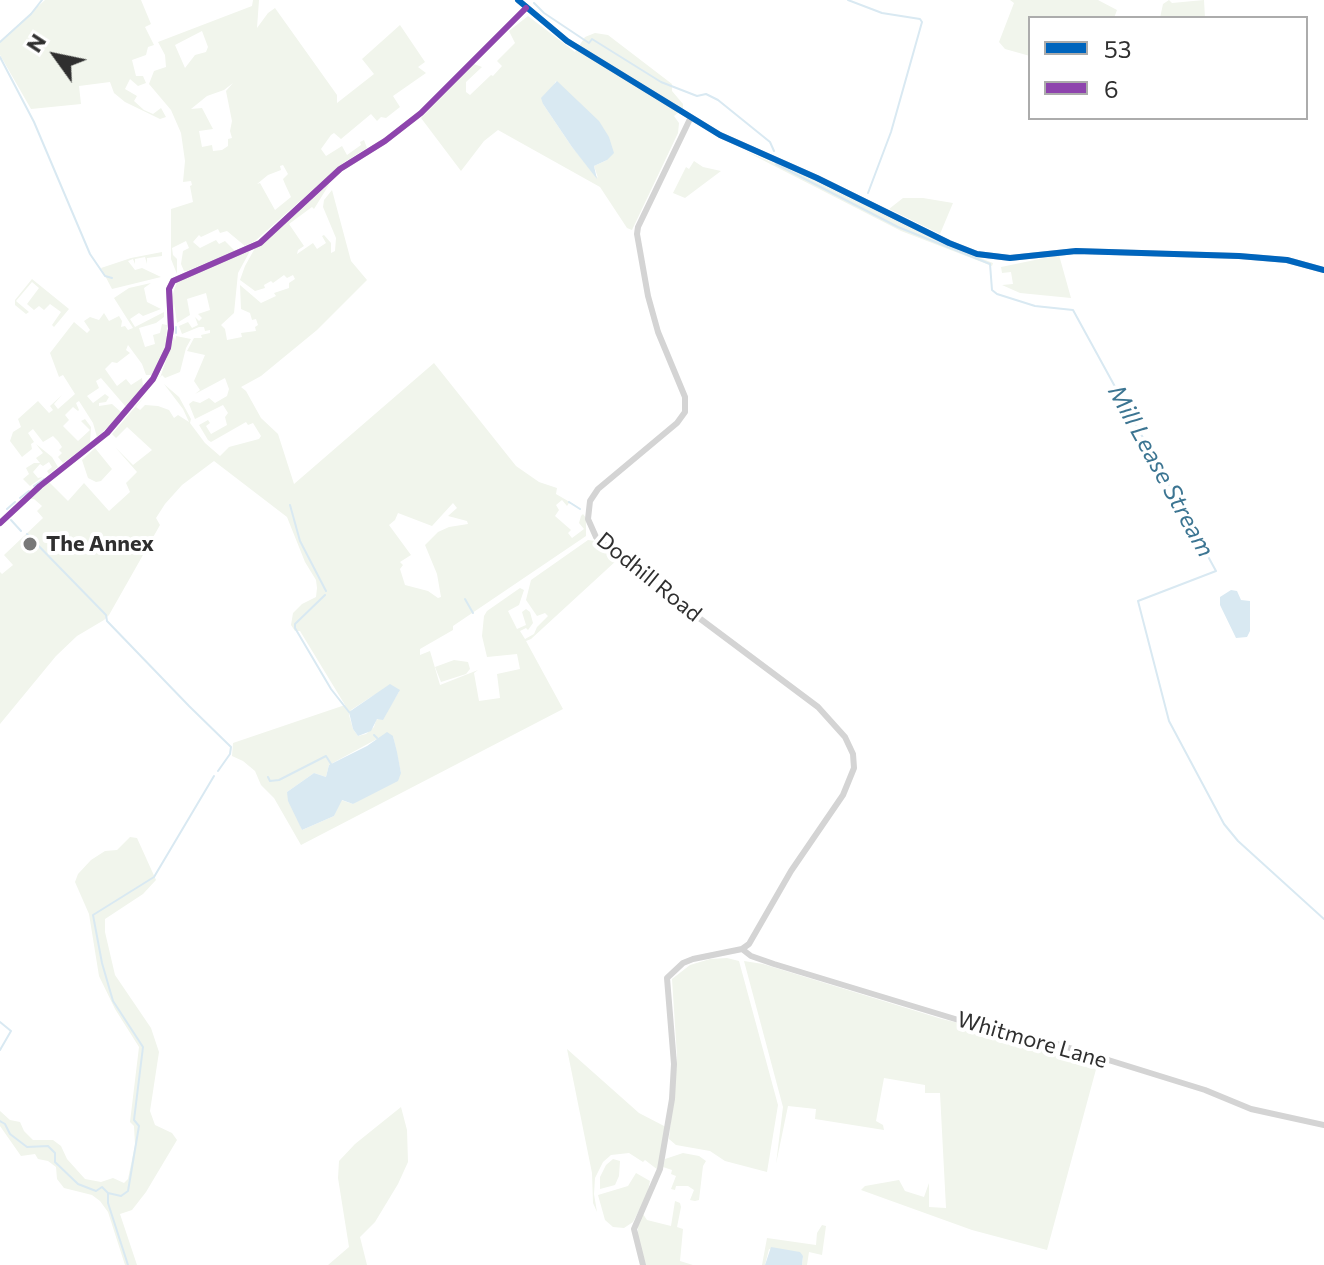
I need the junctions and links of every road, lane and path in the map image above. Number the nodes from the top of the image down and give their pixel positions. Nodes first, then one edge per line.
1 (518, 0) edge
2 (526, 8) junction
3 (690, 119) junction
4 (1324, 270) edge
5 (0, 523) edge
6 (742, 949) junction
7 (1324, 1125) edge
8 (643, 1265) edge

1 - 2 street
2 - 3 street
2 - 5 street
3 - 4 street
3 - 6 street, Dodhill Road
6 - 7 street, Whitmore Lane
6 - 8 street

